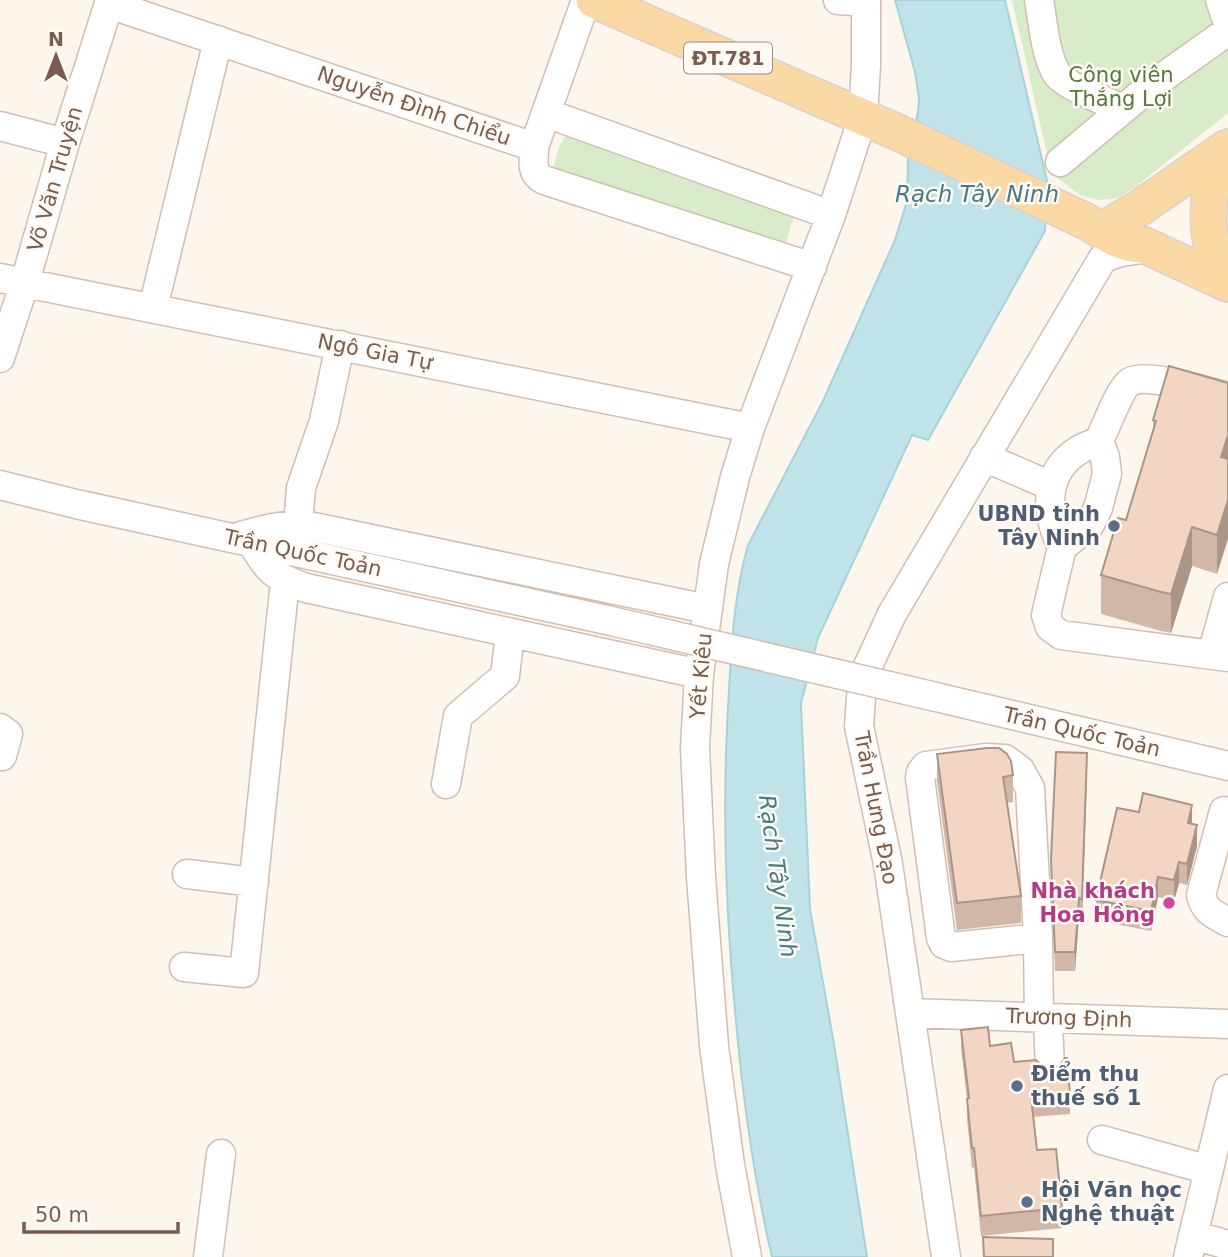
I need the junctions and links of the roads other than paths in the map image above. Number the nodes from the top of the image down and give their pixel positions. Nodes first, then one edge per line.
1 (586, 0) edge
2 (594, 0) edge
3 (838, 0) edge
4 (1039, 0) edge
5 (1220, 0) edge
6 (866, 1) edge
7 (109, 2) edge
8 (1228, 23) edge
9 (1228, 31) edge
10 (218, 40) junction
11 (1123, 110) junction
12 (546, 113) junction
13 (863, 117) junction
14 (0, 126) edge
15 (65, 143) junction
16 (534, 148) junction
17 (1223, 152) edge
18 (1060, 162) dead end
19 (831, 215) junction
20 (1097, 234) junction
21 (813, 267) junction
22 (12, 280) edge
23 (1228, 282) edge
24 (153, 308) junction
25 (340, 345) junction
26 (0, 358) edge
27 (1228, 397) edge
28 (750, 428) junction
29 (1099, 441) junction
30 (984, 457) junction
31 (0, 485) edge
32 (1051, 486) junction
33 (298, 525) junction
34 (243, 540) junction
35 (1062, 547) junction
36 (285, 581) junction
37 (1228, 597) edge
38 (708, 609) junction
39 (510, 633) junction
40 (1220, 655) edge
41 (699, 674) junction
42 (0, 727) edge
43 (2, 756) dead end
44 (1228, 766) edge
45 (446, 784) dead end
46 (1224, 811) dead end
47 (187, 874) dead end
48 (254, 882) junction
49 (1228, 922) edge
50 (1038, 938) junction
51 (184, 967) dead end
52 (911, 1013) junction
53 (1044, 1018) junction
54 (1228, 1024) edge
55 (1050, 1072) edge
56 (1226, 1104) edge
57 (1102, 1140) dead end
58 (221, 1154) dead end
59 (1209, 1170) junction
60 (1228, 1245) edge
61 (1191, 1246) edge
62 (208, 1257) edge
63 (747, 1257) edge
64 (946, 1257) edge

1 - 12 street
2 - 13 main road, ĐT.781
3 - 6 street
4 - 11 street
5 - 8 street
6 - 13 street, Yết Kiêu
7 - 10 street, Nguyễn Đình Chiểu
7 - 15 street, Võ Văn Truyện
9 - 11 street
10 - 16 street, Nguyễn Đình Chiểu
10 - 24 street
11 - 18 street
12 - 16 street
12 - 19 street
13 - 19 street, Yết Kiêu
13 - 20 main road, ĐT.781
14 - 15 street
15 - 22 street, Võ Văn Truyện
16 - 21 street, Nguyễn Đình Chiểu
17 - 20 main road, Trần Hưng Đạo
17 - 23 main road
19 - 21 street, Yết Kiêu
20 - 23 main road
20 - 30 street, Trần Hưng Đạo
21 - 28 street, Yết Kiêu
22 - 24 street, Ngô Gia Tự
22 - 26 street, Võ Văn Truyện
24 - 25 street, Ngô Gia Tự
25 - 28 street, Ngô Gia Tự
25 - 33 street
27 - 29 street
28 - 38 street, Yết Kiêu
29 - 32 street
29 - 35 street
30 - 32 street
30 - 52 street, Trần Hưng Đạo
31 - 34 street, Trần Quốc Toản
32 - 35 street
33 - 34 street
33 - 38 street
34 - 36 street
34 - 44 street, Trần Quốc Toản, bridge
35 - 40 street
36 - 39 street
36 - 48 street
37 - 40 street
38 - 41 street, Yết Kiêu
39 - 41 street
39 - 45 street
41 - 63 street, Yết Kiêu
42 - 43 street
46 - 49 street
47 - 48 street
48 - 51 street
50 - 50 street
50 - 53 street
52 - 53 street, Trương Định
52 - 64 street, Trần Hưng Đạo
53 - 54 street, Trương Định
53 - 55 street
56 - 59 street
57 - 59 street
58 - 62 street
59 - 61 street
60 - 61 street

